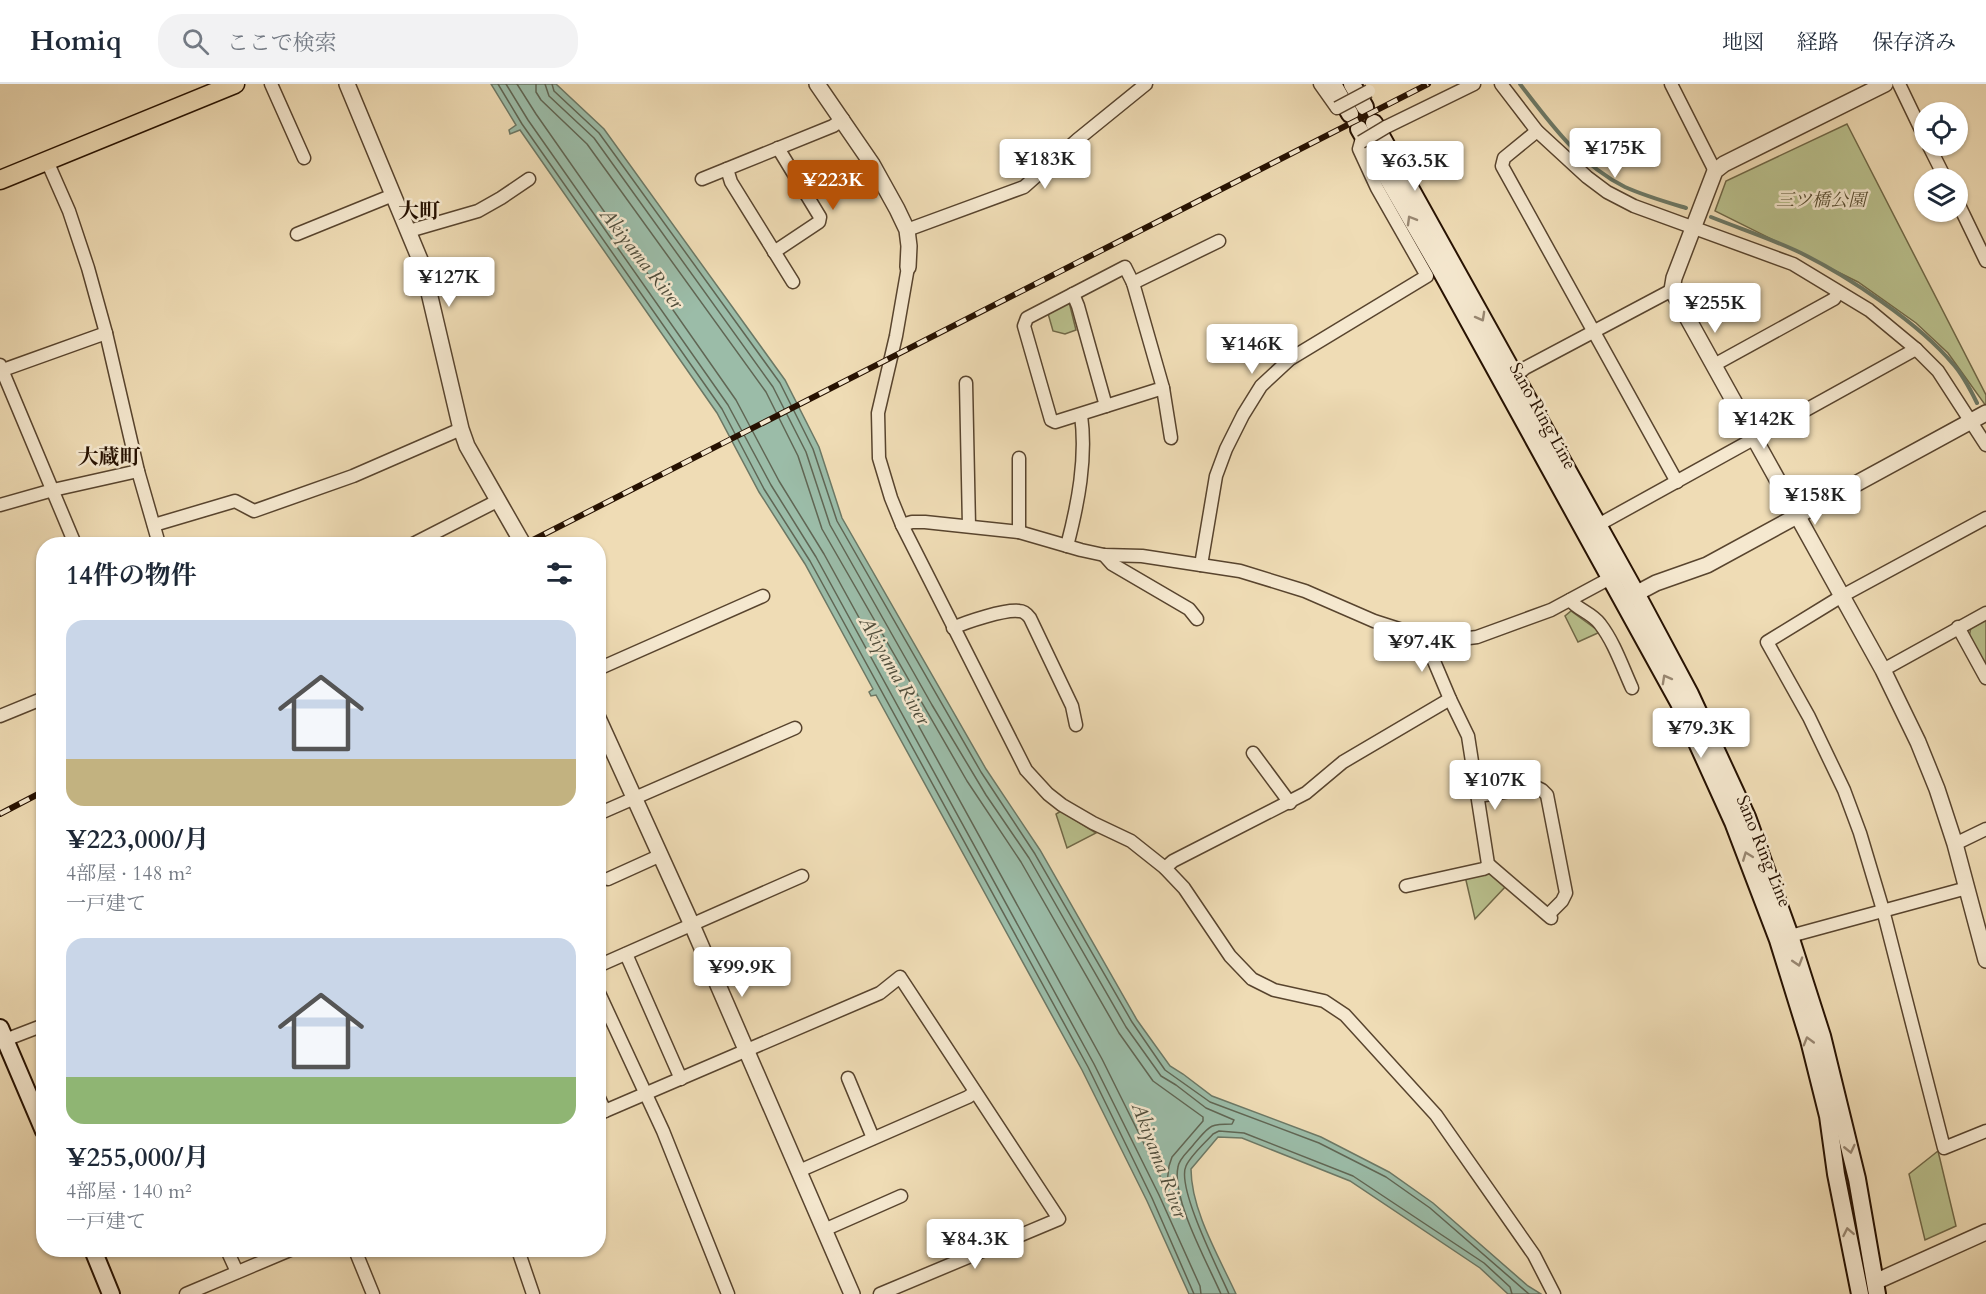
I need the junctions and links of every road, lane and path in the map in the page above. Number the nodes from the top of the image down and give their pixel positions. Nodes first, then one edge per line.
1 (235, 84) edge
2 (271, 84) edge
3 (347, 84) edge
4 (816, 84) edge
5 (1146, 84) edge
6 (1320, 84) edge
7 (1333, 84) edge
8 (1352, 84) edge
9 (1474, 84) edge
10 (1502, 84) edge
11 (1671, 84) edge
12 (1885, 84) edge
13 (1899, 84) edge
14 (1358, 101) edge
15 (1914, 115) edge
16 (843, 119) junction
17 (1370, 130) junction
18 (1537, 131) junction
19 (778, 148) junction
20 (304, 159) dead end
21 (47, 160) junction
22 (727, 169) junction
23 (1715, 171) junction
24 (529, 179) dead end
25 (702, 179) dead end
26 (0, 180) edge
27 (393, 195) junction
28 (1967, 222) edge
29 (1693, 227) junction
30 (907, 230) junction
31 (409, 231) junction
32 (297, 234) dead end
33 (1219, 241) dead end
34 (774, 252) junction
35 (1986, 261) edge
36 (908, 267) joint
37 (793, 282) dead end
38 (1133, 283) junction
39 (1672, 290) junction
40 (1838, 292) junction
41 (1073, 294) junction
42 (1593, 332) junction
43 (106, 333) junction
44 (1916, 349) junction
45 (1714, 365) junction
46 (1, 368) edge
47 (1509, 382) junction
48 (966, 383) dead end
49 (1163, 388) junction
50 (1106, 406) junction
51 (1986, 413) edge
52 (1081, 415) junction
53 (1971, 421) junction
54 (461, 429) junction
55 (1171, 438) dead end
56 (1755, 438) junction
57 (1986, 445) edge
58 (1019, 458) dead end
59 (138, 471) junction
60 (1677, 482) junction
61 (53, 490) junction
62 (499, 500) junction
63 (0, 505) edge
64 (1798, 517) junction
65 (1986, 518) edge
66 (154, 525) junction
67 (902, 525) junction
68 (1598, 525) junction
69 (969, 526) junction
70 (1019, 532) junction
71 (72, 537) edge
72 (157, 537) edge
73 (427, 537) edge
74 (519, 537) edge
75 (1067, 546) junction
76 (1104, 555) junction
77 (1201, 565) junction
78 (1617, 574) junction
79 (763, 596) dead end
80 (1842, 596) junction
81 (1630, 597) junction
82 (1570, 600) junction
83 (1986, 613) edge
84 (1197, 619) dead end
85 (1958, 627) junction
86 (953, 628) junction
87 (1427, 638) junction
88 (606, 665) edge
89 (1883, 670) junction
90 (1986, 678) edge
91 (1632, 688) dead end
92 (1450, 699) junction
93 (36, 701) edge
94 (0, 716) edge
95 (1076, 725) dead end
96 (795, 728) dead end
97 (606, 735) edge
98 (1253, 753) dead end
99 (1478, 796) junction
100 (635, 798) junction
101 (1290, 803) junction
102 (606, 811) edge
103 (1986, 829) edge
104 (1955, 844) junction
105 (661, 855) junction
106 (1490, 866) junction
107 (1165, 868) junction
108 (802, 876) dead end
109 (608, 879) dead end
110 (1406, 886) dead end
111 (1967, 888) junction
112 (1883, 910) junction
113 (692, 925) junction
114 (1982, 927) edge
115 (1784, 938) junction
116 (626, 954) junction
117 (1986, 960) edge
118 (606, 963) edge
119 (606, 1009) edge
120 (36, 1026) edge
121 (2, 1036) edge
122 (747, 1051) junction
123 (848, 1078) dead end
124 (681, 1079) junction
125 (975, 1092) junction
126 (645, 1094) junction
127 (606, 1111) edge
128 (36, 1113) edge
129 (1986, 1131) edge
130 (873, 1138) junction
131 (799, 1171) junction
132 (901, 1196) dead end
133 (825, 1230) junction
134 (1986, 1232) edge
135 (96, 1257) edge
136 (230, 1257) edge
137 (273, 1257) edge
138 (358, 1257) edge
139 (520, 1257) edge
140 (237, 1272) junction
141 (1876, 1288) edge
142 (1554, 1292) edge
143 (1855, 1292) edge
144 (111, 1294) edge
145 (186, 1294) edge
146 (373, 1294) edge
147 (533, 1294) edge
148 (728, 1294) edge
149 (852, 1294) edge
150 (880, 1294) edge

1 - 21 main road
2 - 20 street
3 - 27 street
4 - 16 street
5 - 30 street
6 - 14 street
7 - 14 main road
8 - 14 main road
9 - 17 street
10 - 18 street
11 - 23 street
12 - 23 street
13 - 15 street
16 - 19 street
16 - 30 street
17 - 47 main road, Sano Ring Line
17 - 77 street
18 - 29 street
18 - 42 street
19 - 22 street
19 - 34 street
21 - 26 main road
21 - 43 street
22 - 25 street
22 - 34 street
23 - 29 street
24 - 31 street
27 - 31 street
27 - 32 street
28 - 35 street
29 - 39 street
29 - 40 street
30 - 36 street
31 - 54 street
33 - 38 street
34 - 37 street
36 - 67 street
38 - 41 street
38 - 49 street
39 - 42 street
39 - 45 street
40 - 44 street
40 - 45 street
41 - 50 street
41 - 52 street
42 - 47 street
42 - 60 street
43 - 46 street
43 - 59 street
44 - 53 street
44 - 56 street
45 - 56 street
46 - 61 street
47 - 68 main road, Sano Ring Line
47 - 78 main road, Sano Ring Line
48 - 69 street
49 - 50 street
49 - 55 street
50 - 52 street
51 - 53 street
52 - 75 street
53 - 57 street
53 - 64 street
54 - 62 street
54 - 66 street
56 - 60 street
56 - 64 street
58 - 70 street
59 - 61 street
59 - 66 street
60 - 68 street
61 - 63 street
61 - 71 street
62 - 73 street
62 - 74 street
64 - 80 street
64 - 81 street
65 - 80 street
66 - 72 street
67 - 69 street
67 - 86 street
68 - 78 main road, Sano Ring Line
69 - 70 street
70 - 75 street
75 - 76 street
76 - 77 street
76 - 84 street
77 - 87 street
78 - 81 main road, Sano Ring Line
78 - 82 street
79 - 88 street
80 - 89 street
80 - 112 street
81 - 115 main road, Sano Ring Line
82 - 87 street
82 - 91 street
83 - 85 street
85 - 89 street
85 - 90 street
86 - 95 street
86 - 107 street
87 - 92 street
89 - 104 street
92 - 99 street
92 - 101 street
93 - 94 street
96 - 100 street
97 - 100 street
98 - 101 street
99 - 106 street
99 - 106 street
100 - 102 street
100 - 105 street
101 - 107 street
103 - 104 street
104 - 111 street
105 - 109 street
105 - 113 street
106 - 110 street
107 - 142 street
108 - 113 street
111 - 112 street
111 - 114 street
112 - 115 street
112 - 129 street
113 - 116 street
113 - 122 street
114 - 117 street
115 -> 141 main road, Sano Ring Line
143 -> 115 main road, Sano Ring Line
116 - 118 street
116 - 124 street
119 - 126 street
120 - 121 street
121 - 128 main road
122 - 124 street
122 - 125 street
122 - 131 street
123 - 130 street
124 - 126 street
125 - 130 street
125 - 150 street
126 - 127 street
126 - 148 street
130 - 131 street
131 - 133 street
132 - 133 street
133 - 149 street
134 - 141 street
135 - 144 main road
136 - 140 street
137 - 140 street
138 - 146 street
139 - 147 street
140 - 145 street
141 - 143 main road

